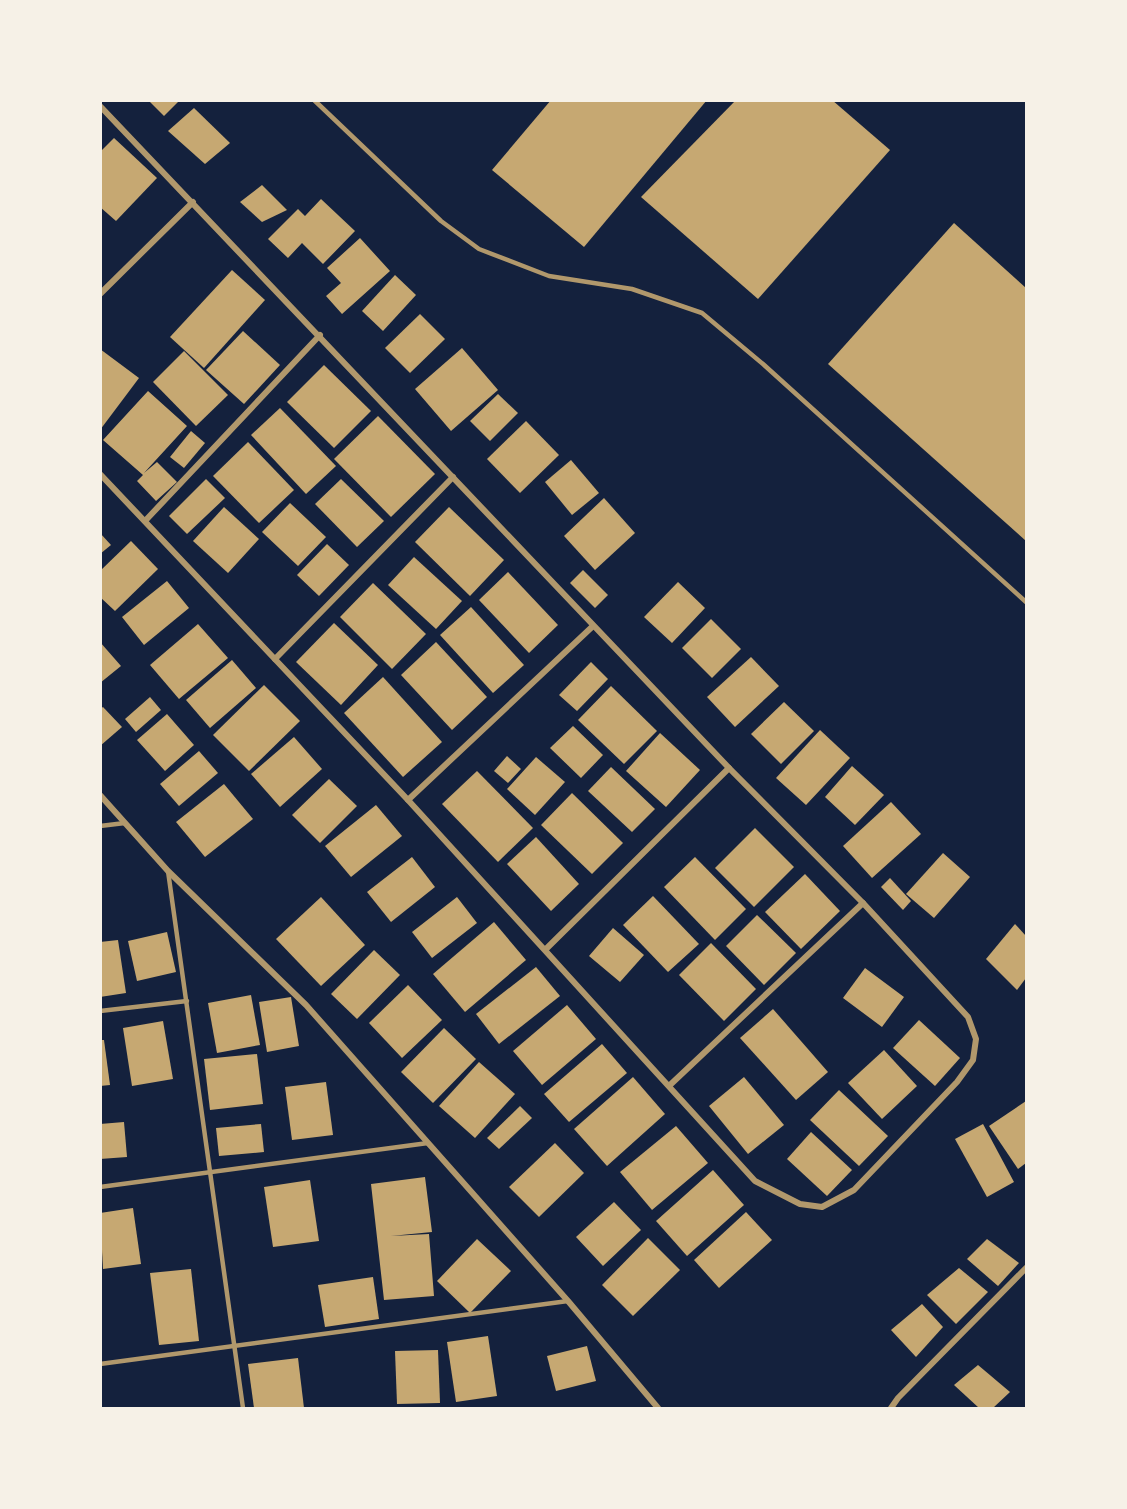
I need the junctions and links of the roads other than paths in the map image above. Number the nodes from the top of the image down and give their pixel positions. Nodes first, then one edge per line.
1 (314, 100) edge
2 (100, 106) edge
3 (193, 202) junction
4 (100, 294) edge
5 (320, 335) junction
6 (100, 474) edge
7 (453, 477) junction
8 (145, 521) junction
9 (1026, 602) edge
10 (593, 626) junction
11 (275, 659) junction
12 (729, 768) junction
13 (100, 795) edge
14 (408, 800) junction
15 (125, 823) junction
16 (100, 826) edge
17 (168, 871) junction
18 (863, 903) junction
19 (546, 950) junction
20 (187, 1001) junction
21 (100, 1011) edge
22 (670, 1085) junction
23 (428, 1143) junction
24 (211, 1172) junction
25 (100, 1187) edge
26 (1026, 1269) edge
27 (568, 1301) junction
28 (235, 1346) junction
29 (100, 1364) edge
30 (243, 1408) edge
31 (658, 1408) edge
32 (891, 1408) edge

1 - 9 lane
2 - 3 street
3 - 4 street
3 - 5 street
5 - 7 street
5 - 8 street
6 - 8 street
7 - 10 street
7 - 11 street
8 - 11 street
10 - 12 street
10 - 14 street
11 - 14 street
12 - 18 street
12 - 19 street
13 - 15 street
14 - 19 street
15 - 16 lane
15 - 17 street
17 - 20 lane
17 - 23 street
18 - 22 street
18 - 22 street
19 - 22 street
20 - 21 lane
20 - 24 lane
23 - 24 lane
23 - 27 street
24 - 25 lane
24 - 28 lane
26 - 32 street
27 - 28 lane
27 - 31 street
28 - 29 lane
28 - 30 lane

